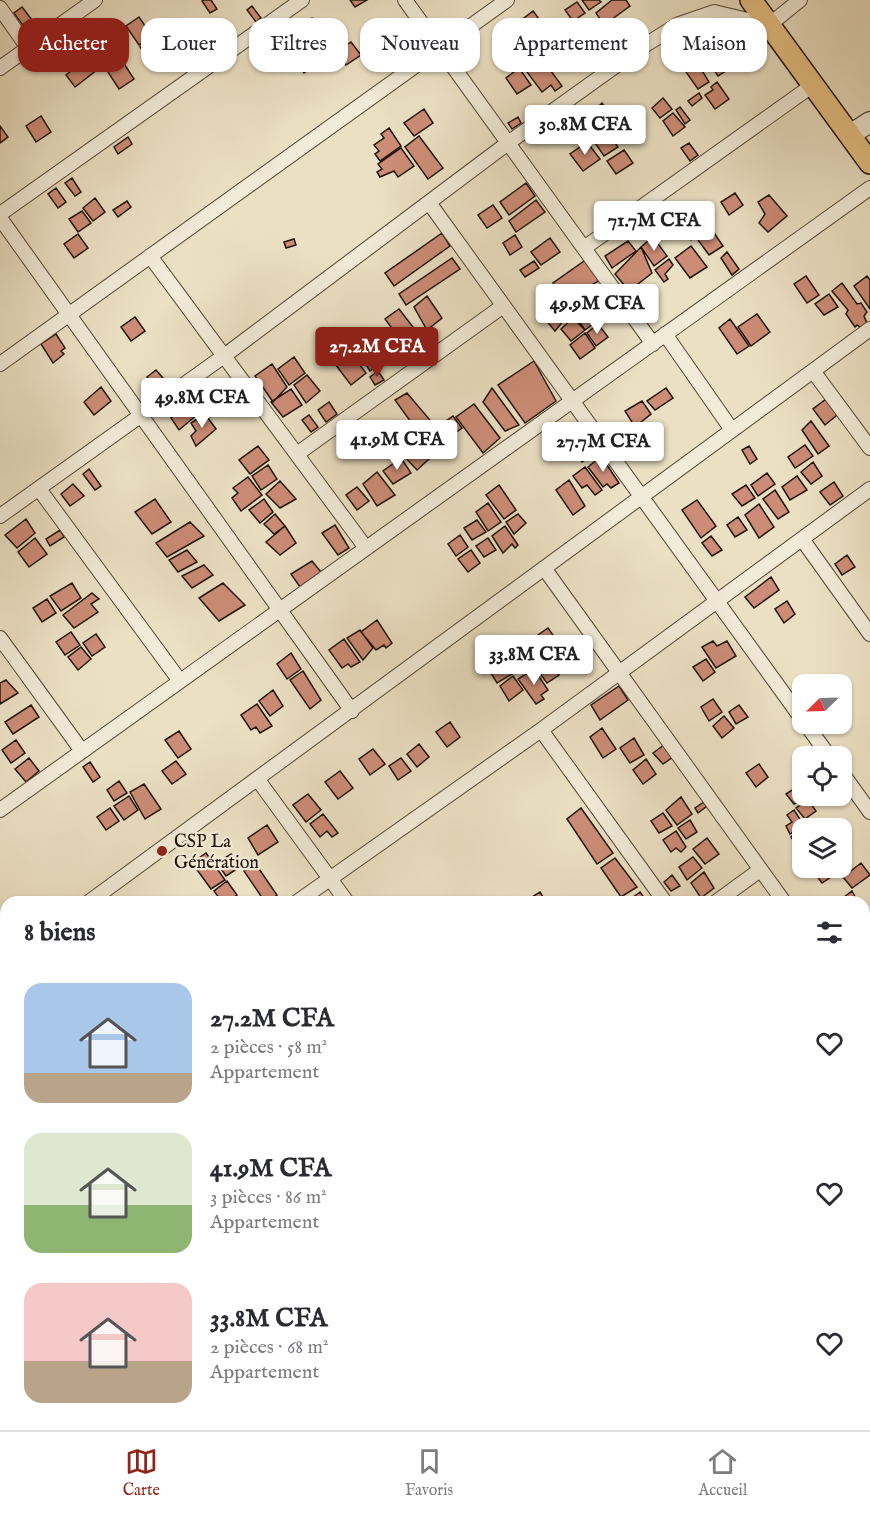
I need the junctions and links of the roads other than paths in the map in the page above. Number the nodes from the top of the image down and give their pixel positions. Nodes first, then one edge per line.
1 (95, 0) edge
2 (302, 0) edge
3 (405, 0) edge
4 (507, 0) edge
5 (705, 0) edge
6 (751, 0) edge
7 (797, 1) edge
8 (0, 8) edge
9 (714, 12) junction
10 (70, 18) edge
11 (418, 18) edge
12 (480, 19) edge
13 (769, 25) junction
14 (18, 34) edge
15 (18, 55) edge
16 (0, 68) edge
17 (407, 72) edge
18 (457, 72) edge
19 (813, 85) junction
20 (870, 122) edge
21 (850, 135) junction
22 (508, 143) junction
23 (870, 163) edge
24 (870, 188) edge
25 (430, 204) junction
26 (0, 214) edge
27 (0, 218) edge
28 (584, 248) junction
29 (150, 256) junction
30 (504, 306) junction
31 (69, 315) junction
32 (870, 329) edge
33 (665, 334) junction
34 (653, 344) junction
35 (224, 356) junction
36 (0, 364) edge
37 (813, 371) junction
38 (572, 401) junction
39 (141, 416) junction
40 (732, 430) junction
41 (870, 448) edge
42 (297, 454) junction
43 (39, 489) junction
44 (870, 489) edge
45 (641, 496) junction
46 (0, 516) edge
47 (802, 539) junction
48 (366, 548) junction
49 (544, 568) junction
50 (717, 601) junction
51 (280, 610) junction
52 (870, 634) edge
53 (0, 638) edge
54 (619, 674) junction
55 (180, 681) junction
56 (792, 705) edge
57 (352, 711) junction
58 (541, 730) junction
59 (82, 751) junction
60 (258, 780) junction
61 (852, 782) edge
62 (865, 794) edge
63 (1, 806) edge
64 (870, 812) edge
65 (760, 870) junction
66 (331, 878) junction
67 (97, 896) edge
68 (306, 896) edge
69 (343, 896) edge
70 (661, 896) edge
71 (724, 896) edge
72 (780, 896) edge

1 - 10 street
2 - 26 street
3 - 11 street
4 - 12 street
5 - 9 street
6 - 13 main road
7 - 13 street
8 - 14 street
9 - 13 street
9 - 22 street
13 - 19 main road
15 - 16 street
17 - 29 street
18 - 22 street
19 - 21 main road
19 - 28 street
20 - 21 street
21 - 23 main road
22 - 25 street
22 - 28 street
24 - 33 street
25 - 30 street
25 - 35 street
27 - 31 street
28 - 34 street
29 - 31 street
29 - 35 street
30 - 38 street
30 - 42 street
31 - 36 street
31 - 39 street
32 - 37 street
33 - 34 street
33 - 40 street
34 - 38 street
35 - 39 street
35 - 42 street
37 - 40 street
37 - 41 street
38 - 45 street
38 - 48 street
39 - 43 street
39 - 51 street
40 - 45 street
42 - 48 street
43 - 46 street
43 - 55 street
44 - 47 street
45 - 49 street
45 - 50 street
47 - 50 street
47 - 52 street
48 - 51 street
49 - 54 street
49 - 57 street
50 - 54 street
50 - 56 street
51 - 55 street
51 - 57 street
53 - 59 street
54 - 58 street
54 - 65 street
55 - 59 street
57 - 60 street
58 - 66 street
58 - 70 street
59 - 63 street
60 - 66 street
60 - 67 street
61 - 62 street
62 - 64 street
65 - 71 street
65 - 72 street
66 - 68 street
66 - 69 street

